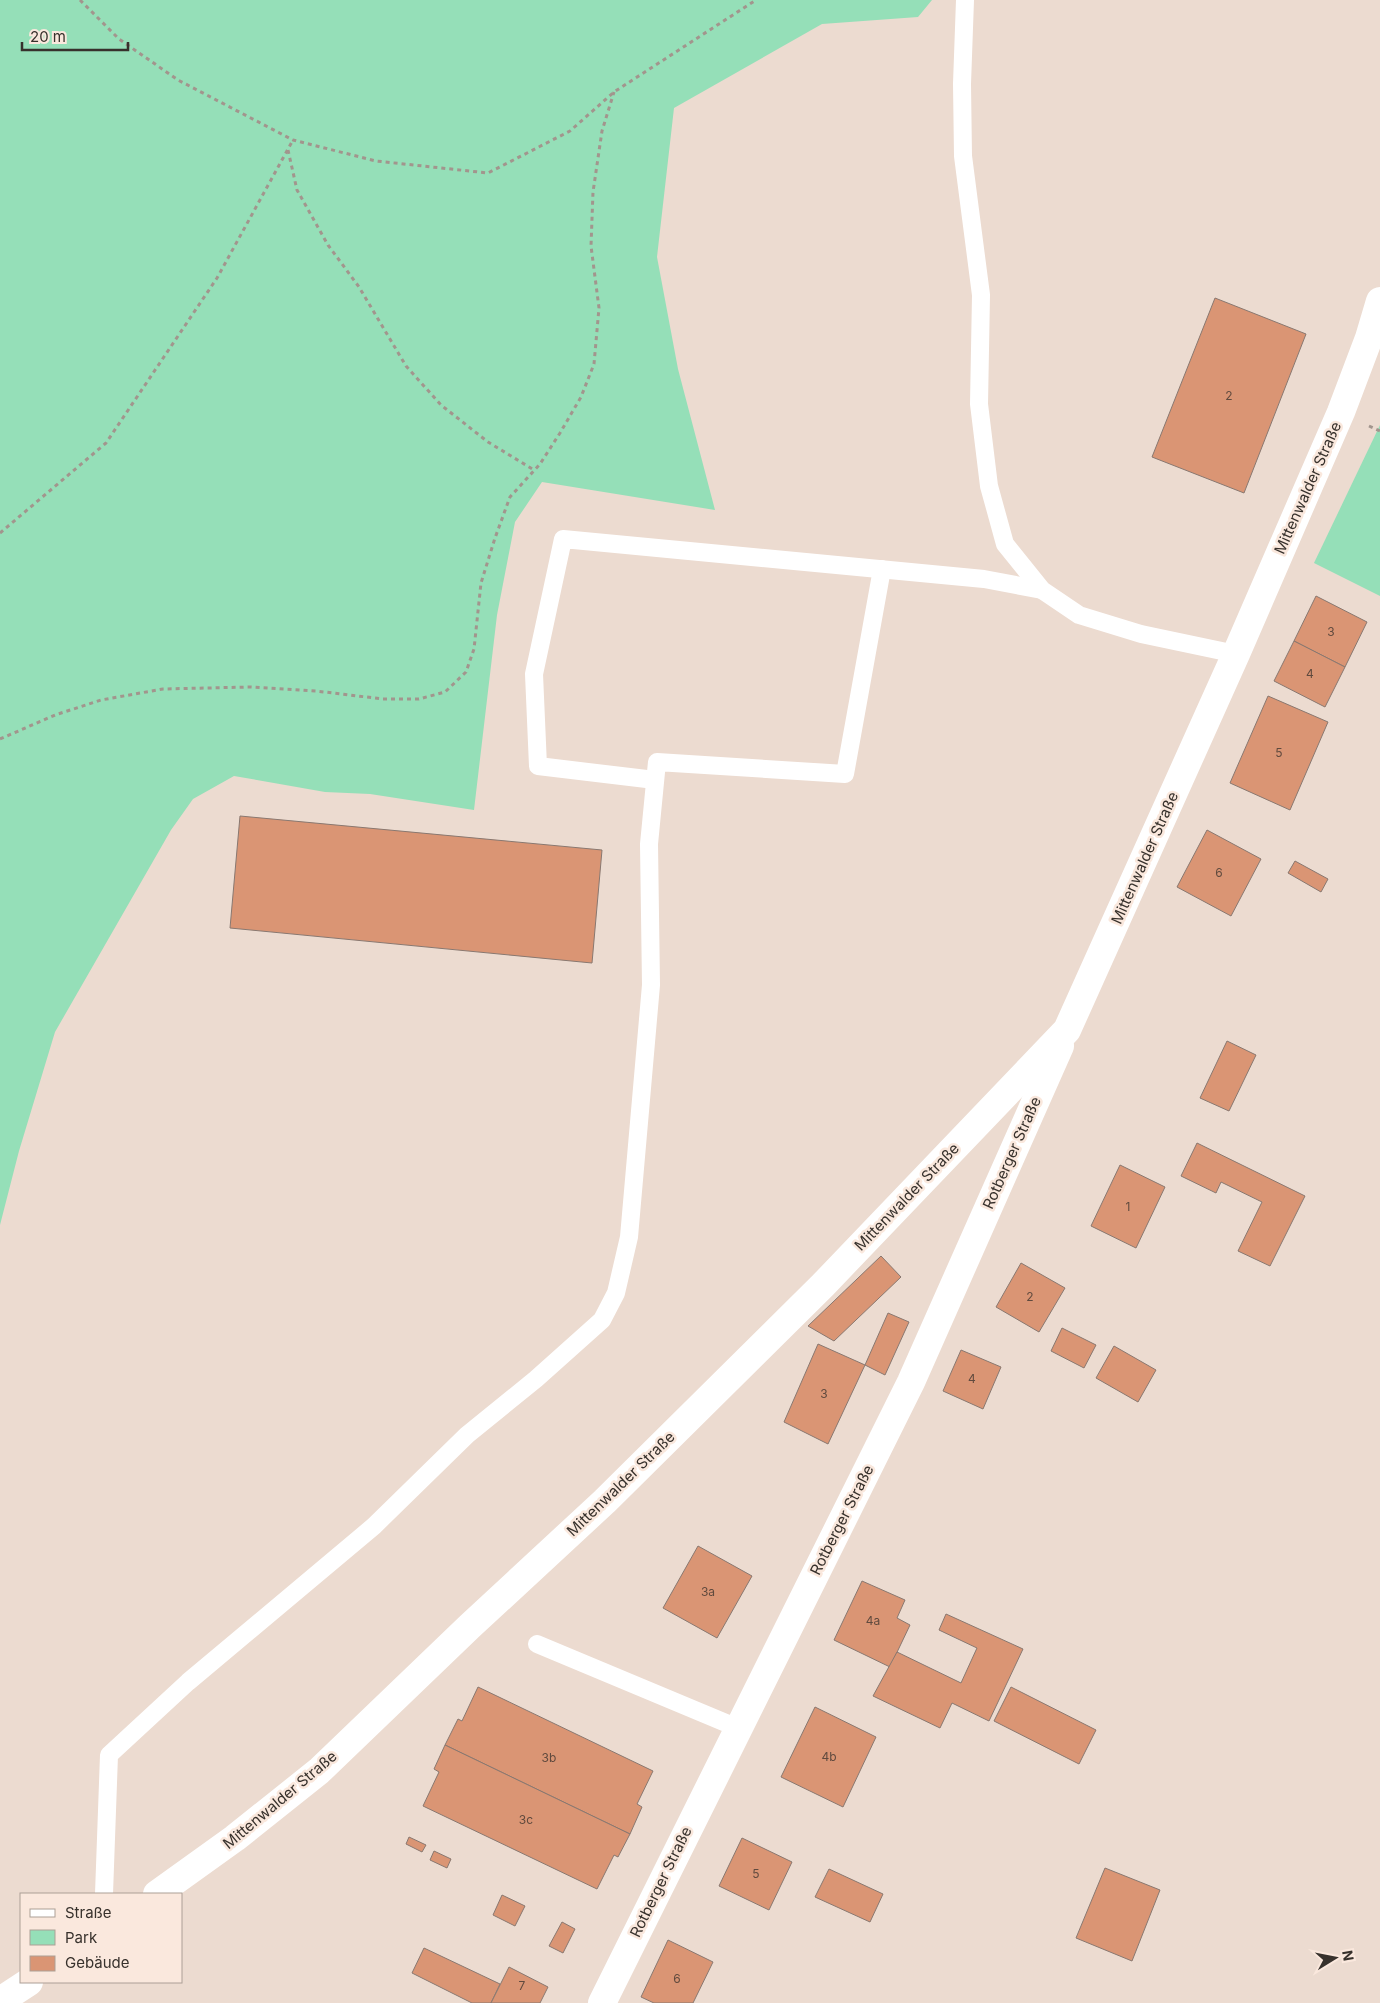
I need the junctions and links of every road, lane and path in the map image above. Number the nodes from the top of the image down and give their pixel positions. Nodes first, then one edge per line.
1 (80, 0) edge
2 (756, 0) edge
3 (965, 0) edge
4 (614, 92) junction
5 (293, 140) junction
6 (288, 150) junction
7 (1380, 301) edge
8 (534, 470) junction
9 (0, 533) edge
10 (882, 569) junction
11 (1042, 590) junction
12 (1236, 654) junction
13 (0, 739) edge
14 (655, 780) junction
15 (1067, 1030) junction
16 (537, 1644) dead end
17 (738, 1728) junction
18 (104, 1893) edge
19 (158, 1893) edge
20 (27, 1983) edge
21 (0, 2001) edge
22 (602, 2003) edge

1 - 5 path
2 - 4 path
3 - 11 lane
4 - 5 path
4 - 8 path
5 - 6 path
6 - 8 path
6 - 9 path
7 - 12 street, Mittenwalder Straße
8 - 13 path
10 - 11 lane
10 - 14 lane
10 - 14 lane
11 - 12 lane
12 - 15 street, Mittenwalder Straße
14 - 18 lane
15 - 17 street, Rotberger Straße
15 - 19 street, Mittenwalder Straße
16 - 17 lane
17 - 22 street, Rotberger Straße
20 - 21 street

